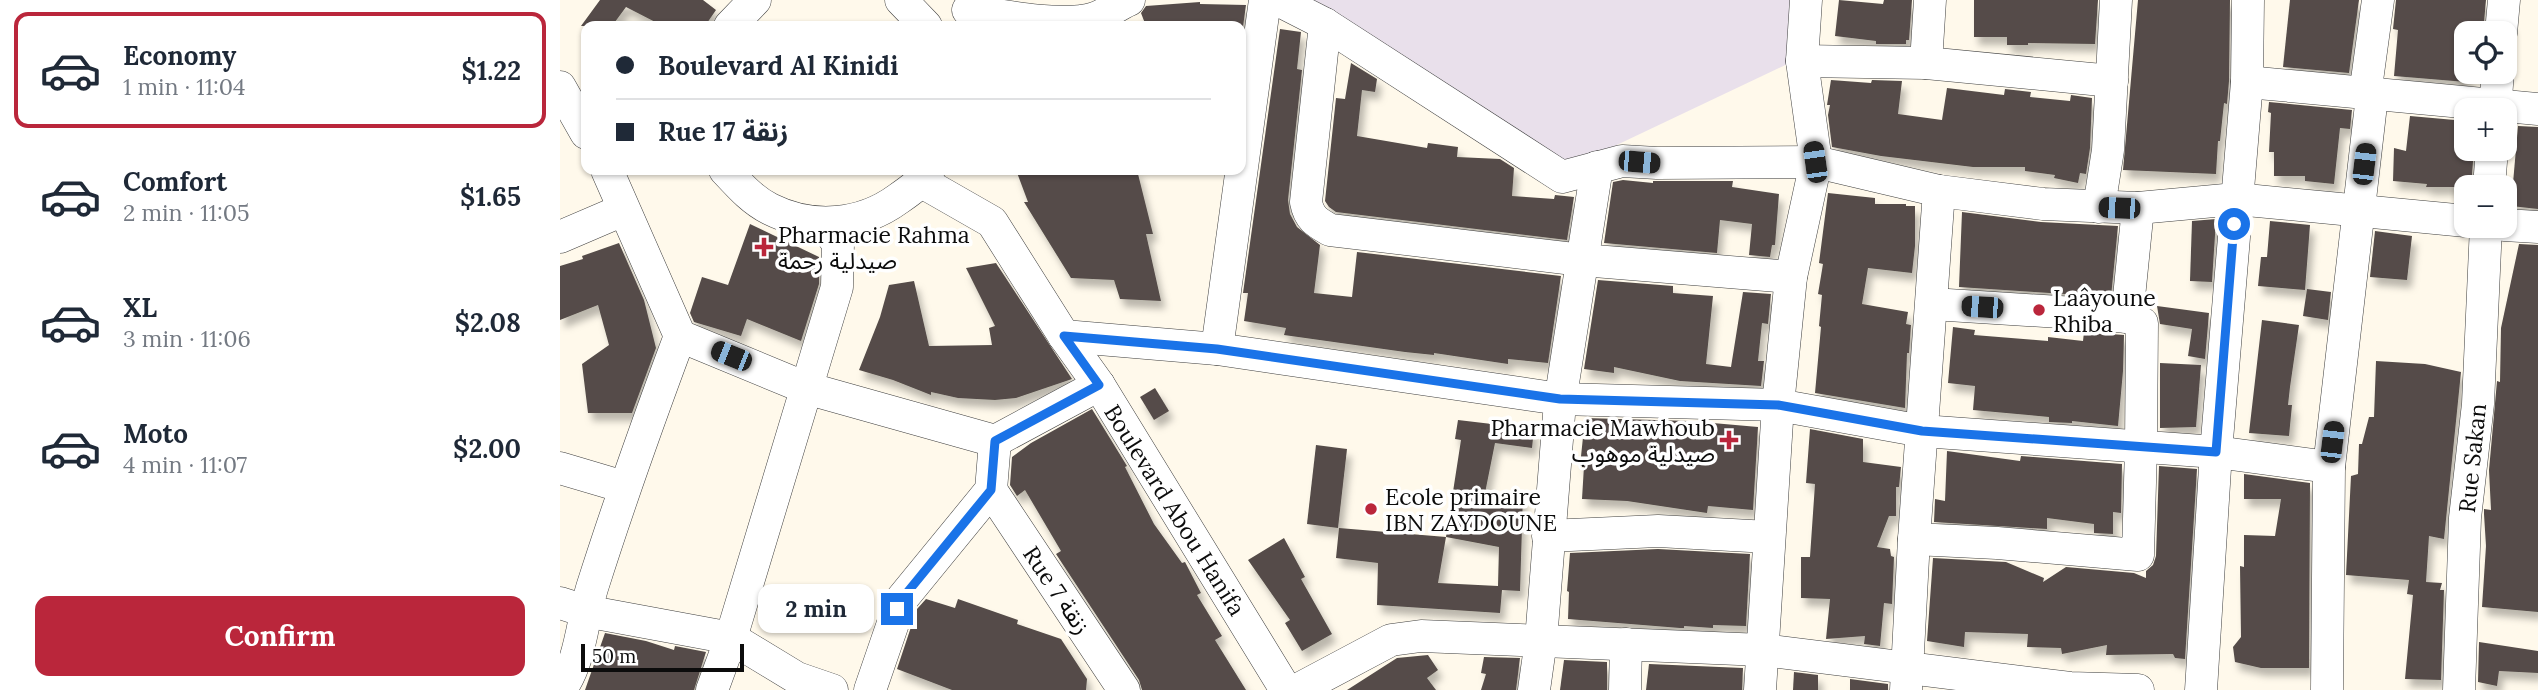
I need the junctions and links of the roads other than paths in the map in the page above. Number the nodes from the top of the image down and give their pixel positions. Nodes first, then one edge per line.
1 (755, 0) edge
2 (901, 0) edge
3 (1129, 0) edge
4 (1265, 0) edge
5 (1278, 0) edge
6 (1806, 0) edge
7 (1930, 0) edge
8 (2116, 0) edge
9 (2248, 0) edge
10 (2378, 0) edge
11 (2504, 0) edge
12 (964, 12) edge
13 (735, 21) edge
14 (921, 21) edge
15 (2502, 21) edge
16 (1325, 24) junction
17 (1802, 61) junction
18 (1926, 64) junction
19 (566, 80) edge
20 (2112, 82) junction
21 (2247, 82) junction
22 (2368, 95) junction
23 (2454, 103) edge
24 (2517, 108) edge
25 (2538, 109) edge
26 (581, 120) edge
27 (1246, 138) edge
28 (1815, 162) junction
29 (1597, 167) junction
30 (609, 175) edge
31 (730, 175) edge
32 (1241, 175) edge
33 (925, 176) edge
34 (1939, 191) junction
35 (2236, 199) junction
36 (2099, 207) junction
37 (2138, 208) junction
38 (623, 210) junction
39 (884, 210) junction
40 (2359, 210) junction
41 (2454, 220) edge
42 (824, 223) junction
43 (2517, 226) edge
44 (2538, 227) edge
45 (560, 237) edge
46 (2486, 238) edge
47 (1582, 260) junction
48 (1791, 277) junction
49 (838, 287) junction
50 (1932, 304) junction
51 (2127, 317) junction
52 (680, 335) junction
53 (1064, 336) junction
54 (1217, 349) junction
55 (1099, 385) junction
56 (806, 388) junction
57 (1560, 399) junction
58 (1778, 405) junction
59 (1922, 431) junction
60 (995, 441) junction
61 (2141, 447) junction
62 (2216, 452) junction
63 (2329, 467) junction
64 (560, 468) edge
65 (624, 487) junction
66 (991, 490) junction
67 (1548, 536) junction
68 (1769, 537) junction
69 (1914, 539) junction
70 (572, 607) edge
71 (731, 638) junction
72 (1541, 640) junction
73 (1626, 644) junction
74 (1763, 650) junction
75 (1907, 679) edge
76 (2070, 689) edge
77 (560, 690) edge
78 (712, 690) edge
79 (832, 690) edge
80 (870, 690) edge
81 (1124, 690) edge
82 (1286, 690) edge
83 (1297, 690) edge
84 (1534, 690) edge
85 (1625, 690) edge
86 (1760, 690) edge
87 (2138, 690) edge
88 (2201, 690) edge
89 (2328, 690) edge
90 (2459, 690) edge

1 - 13 street
2 - 14 street
3 - 12 street
4 - 27 street
5 - 16 street
6 - 17 street
7 - 18 street
8 - 20 street
9 - 21 street
10 - 22 street
11 - 15 street
16 - 29 street
16 - 47 street
17 - 18 street
17 - 28 street
18 - 20 street
19 - 26 street
20 - 36 street
21 - 22 street
21 - 35 street
22 - 23 street
22 - 40 street
24 - 25 street
28 - 29 street
28 - 34 street
28 - 48 street
29 - 47 street
30 - 38 street
31 - 42 street
32 - 54 street
33 - 39 street
33 - 53 street, Boulevard Abou Hanifa
34 - 36 street
34 - 50 street
35 - 37 street
35 - 40 street
35 - 62 street
36 - 37 street
37 - 51 street
38 - 45 street
38 - 52 street
39 - 42 street
39 - 49 street
40 - 41 street
40 - 63 street
42 - 49 street
43 - 44 street
46 - 90 street, Rue Sakan
47 - 48 street
47 - 57 street
48 - 58 street
49 - 56 street
50 - 51 street
50 - 59 street
51 - 61 street
52 - 56 street
52 - 65 street
53 - 54 street
53 - 55 street, Boulevard Abou Hanifa
54 - 57 street
55 - 60 street
55 - 82 street, Boulevard Abou Hanifa
56 - 60 street
56 - 71 street
57 - 58 street
57 - 67 street
58 - 59 street
58 - 68 street
59 - 61 street
59 - 69 street
60 - 66 street
61 - 62 street
61 - 69 street
62 - 63 street
62 - 88 street
63 - 89 street
64 - 65 street
65 - 70 street
66 - 80 street
66 - 81 street, Rue 7 زنقة
67 - 68 street
67 - 72 street
68 - 74 street
69 - 75 street
70 - 71 street
70 - 77 street
71 - 78 street
71 - 79 street
72 - 73 street
72 - 83 street
72 - 84 street
73 - 74 street
73 - 85 street
74 - 75 street
74 - 86 street
75 - 76 street
76 - 87 street

